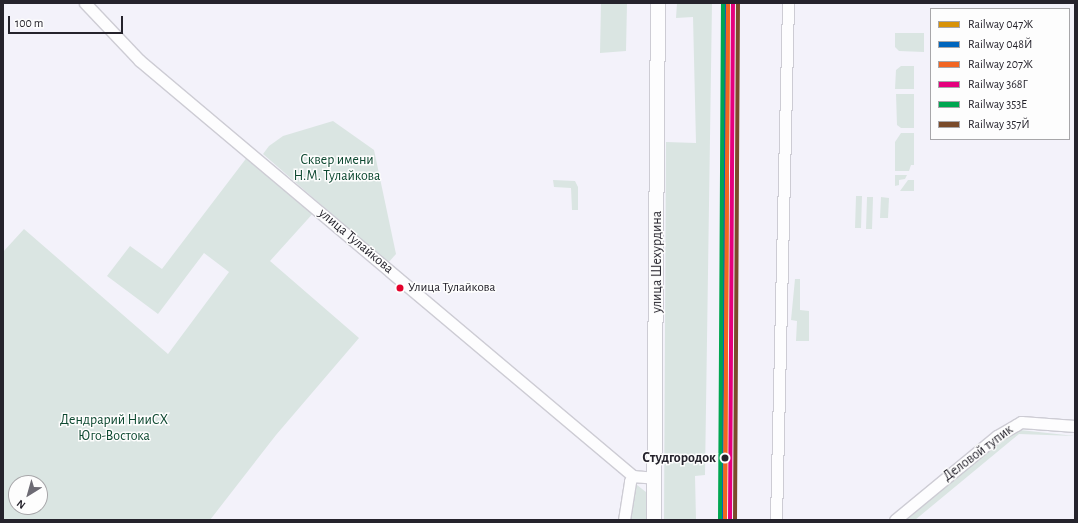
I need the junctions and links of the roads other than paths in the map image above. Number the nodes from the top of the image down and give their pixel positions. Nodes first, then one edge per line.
1 (85, 3) edge
2 (658, 3) edge
3 (788, 3) edge
4 (1075, 426) edge
5 (633, 476) junction
6 (654, 478) junction
7 (624, 520) edge
8 (654, 520) edge
9 (776, 520) edge
10 (895, 520) edge

1 - 5 street, улица Тулайкова
2 - 6 main road, улица Шехурдина
3 - 9 street
4 - 10 street, Деловой тупик
5 - 6 street
5 - 7 street
6 - 8 main road, улица Шехурдина

